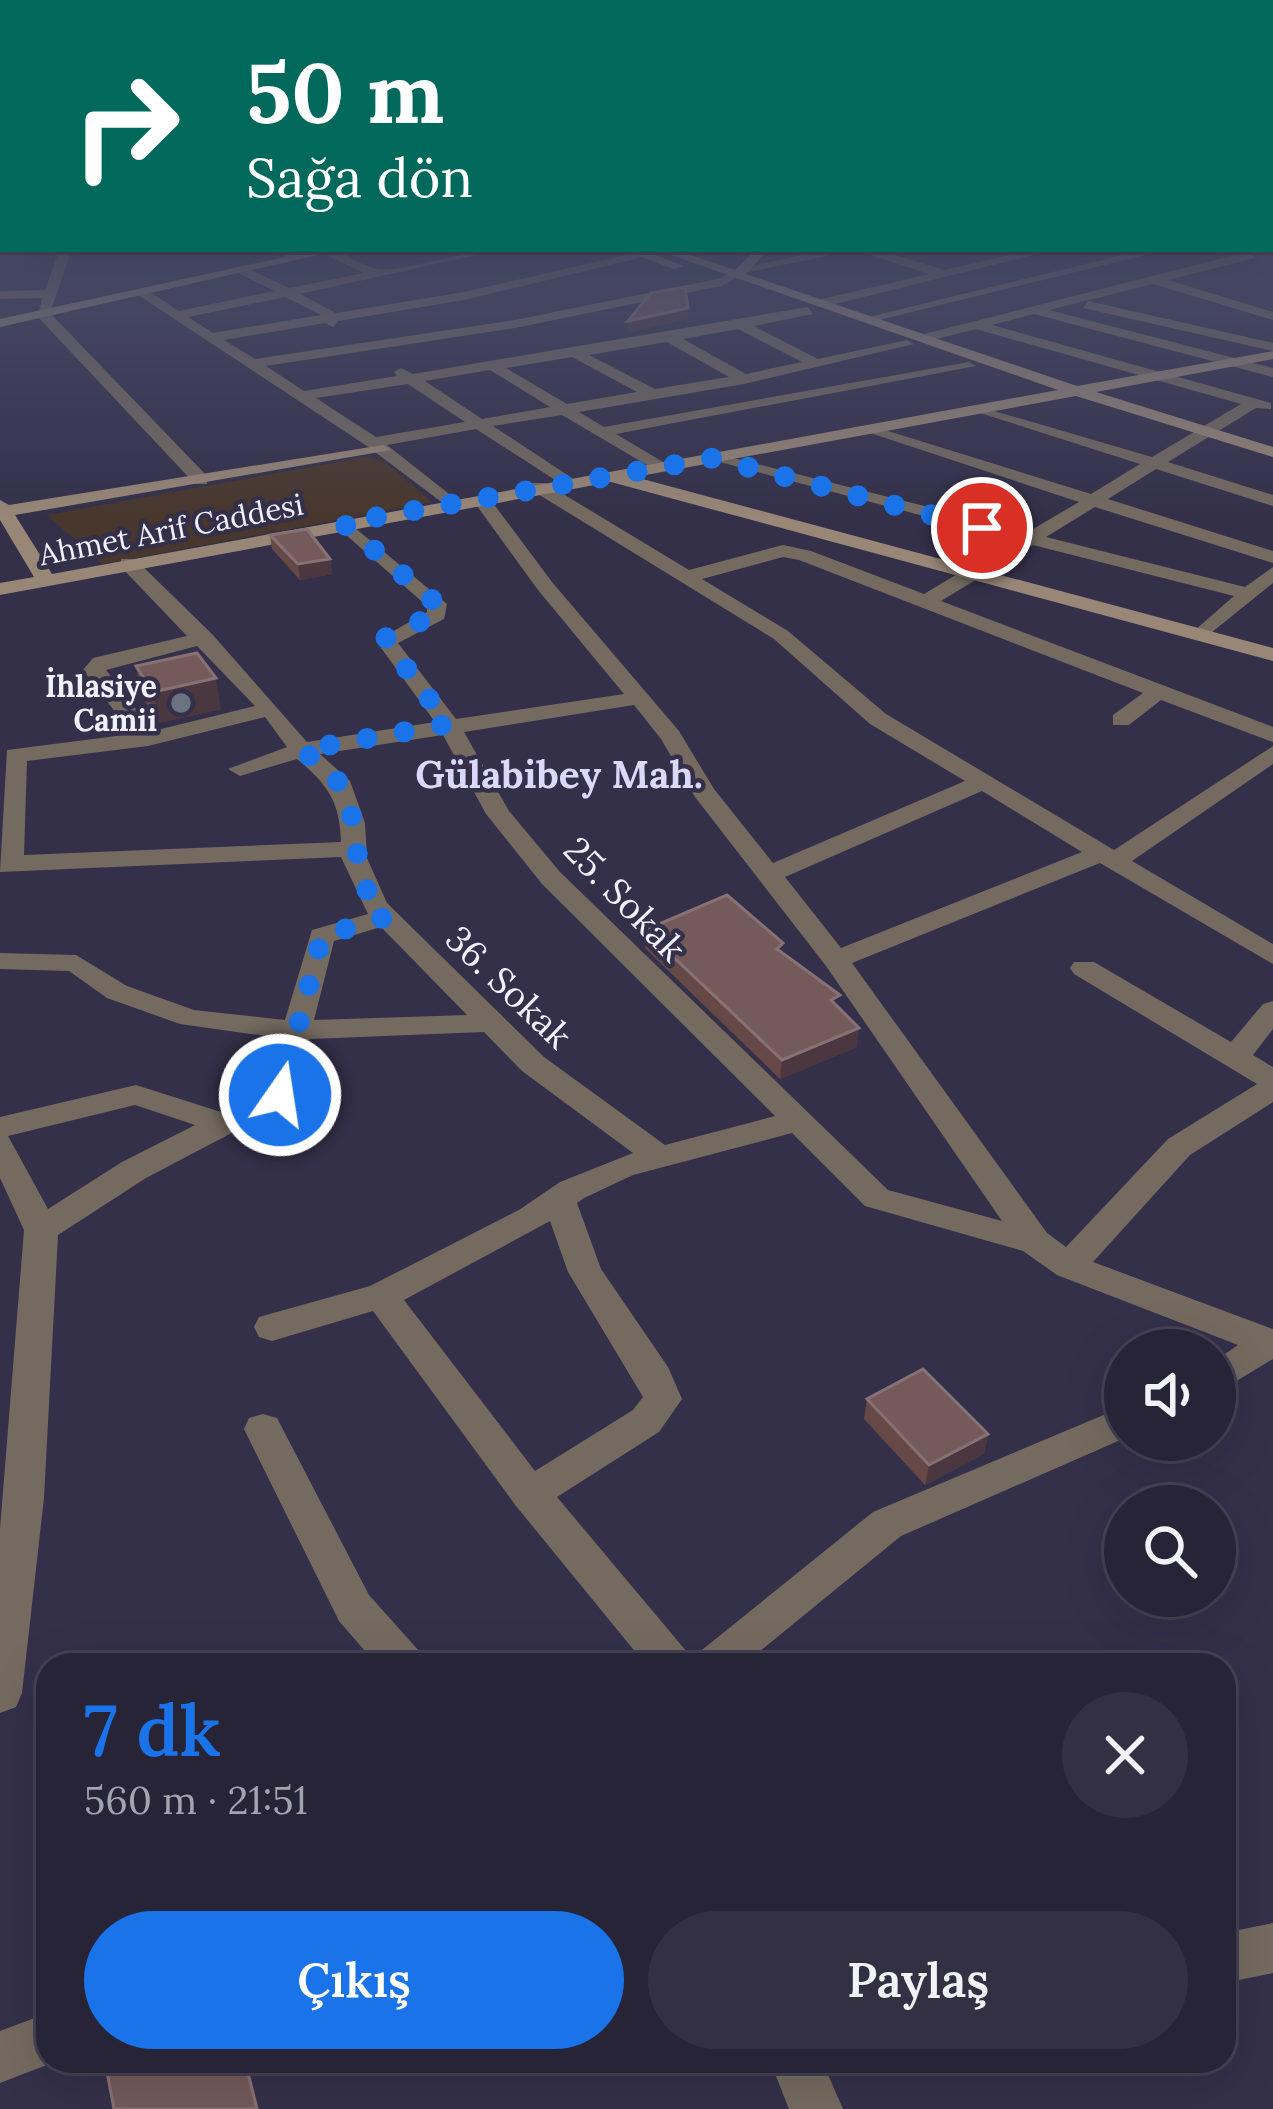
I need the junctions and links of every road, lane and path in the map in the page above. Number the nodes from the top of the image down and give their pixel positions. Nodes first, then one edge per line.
1 (52, 322) edge
2 (189, 322) edge
3 (300, 322) edge
4 (332, 322) edge
5 (419, 322) edge
6 (511, 322) edge
7 (522, 322) edge
8 (631, 322) edge
9 (700, 322) edge
10 (747, 322) edge
11 (861, 322) edge
12 (875, 322) edge
13 (989, 322) edge
14 (1080, 322) edge
15 (1158, 322) edge
16 (514, 324) junction
17 (740, 324) junction
18 (976, 326) junction
19 (713, 328) junction
20 (534, 333) dead end
21 (437, 335) junction
22 (214, 337) junction
23 (673, 338) junction
24 (916, 341) junction
25 (553, 343) dead end
26 (363, 346) junction
27 (1273, 351) edge
28 (572, 352) junction
29 (1228, 362) junction
30 (253, 364) junction
31 (490, 364) junction
32 (817, 364) junction
33 (969, 366) junction
34 (1273, 373) edge
35 (409, 377) junction
36 (1157, 377) junction
37 (743, 379) junction
38 (1070, 389) junction
39 (652, 394) junction
40 (1045, 395) junction
41 (301, 396) junction
42 (1254, 403) junction
43 (1273, 408) edge
44 (570, 409) junction
45 (983, 410) junction
46 (482, 424) junction
47 (869, 430) junction
48 (606, 431) junction
49 (1202, 432) junction
50 (378, 446) junction
51 (1273, 452) edge
52 (713, 458) junction
53 (1150, 462) junction
54 (657, 466) junction
55 (608, 476) junction
56 (201, 480) junction
57 (566, 482) junction
58 (539, 487) junction
59 (1273, 501) edge
60 (466, 502) junction
61 (1090, 502) junction
62 (1, 509) edge
63 (343, 523) junction
64 (1028, 539) junction
65 (1273, 557) edge
66 (128, 563) junction
67 (1273, 573) edge
68 (974, 574) junction
69 (686, 577) junction
70 (46, 580) junction
71 (0, 589) edge
72 (1249, 594) junction
73 (927, 601) junction
74 (1201, 635) junction
75 (205, 638) junction
76 (1273, 655) edge
77 (1159, 691) junction
78 (639, 698) junction
79 (270, 709) junction
80 (1121, 720) dead end
81 (448, 724) junction
82 (1273, 735) edge
83 (148, 739) junction
84 (302, 750) junction
85 (1273, 753) edge
86 (7, 756) edge
87 (240, 770) dead end
88 (982, 782) junction
89 (354, 849) junction
90 (1107, 858) junction
91 (6, 864) edge
92 (768, 875) junction
93 (386, 917) junction
94 (1273, 956) edge
95 (836, 960) junction
96 (0, 961) edge
97 (1084, 968) dead end
98 (1273, 1010) edge
99 (492, 1023) junction
100 (295, 1030) junction
101 (1234, 1059) junction
102 (1273, 1084) edge
103 (796, 1121) junction
104 (224, 1124) junction
105 (0, 1127) edge
106 (0, 1144) edge
107 (660, 1157) junction
108 (559, 1199) junction
109 (40, 1230) junction
110 (1034, 1242) junction
111 (1070, 1266) junction
112 (381, 1296) junction
113 (272, 1327) dead end
114 (1271, 1344) edge
115 (1236, 1366) edge
116 (263, 1429) dead end
117 (1104, 1430) edge
118 (530, 1494) junction
119 (394, 1653) edge
120 (663, 1653) edge
121 (725, 1653) edge
122 (0, 1694) edge
123 (1273, 1948) edge
124 (1236, 1956) edge
125 (36, 2044) edge
126 (0, 2057) edge
127 (801, 2073) edge
128 (816, 2109) edge

1 - 56 street
2 - 22 street
3 - 22 street
4 - 26 street
5 - 21 street
6 - 16 street
7 - 16 street
8 - 23 street
9 - 19 street
10 - 17 street
11 - 24 street
12 - 24 street
13 - 18 street
14 - 29 street
15 - 27 street
16 - 20 street
16 - 21 street
17 - 19 street
17 - 32 street
18 - 24 street
18 - 36 street
19 - 23 street
21 - 26 street
21 - 31 street
22 - 30 street
23 - 28 street
23 - 37 street
24 - 32 street
24 - 33 street
24 - 38 street
25 - 28 street
26 - 30 street
26 - 35 street
27 - 29 street, Ahmet Arif Caddesi
28 - 31 street
28 - 39 street
29 - 34 street
29 - 36 street, Ahmet Arif Caddesi
30 - 41 street
31 - 35 street
31 - 44 street
32 - 37 street
33 - 40 street
33 - 48 street
35 - 41 street
35 - 46 street
36 - 38 street, Ahmet Arif Caddesi
36 - 42 street
37 - 39 street
38 - 40 street, Ahmet Arif Caddesi
38 - 49 street
39 - 44 street
40 - 45 street, Ahmet Arif Caddesi
41 - 50 street
42 - 43 street
42 - 49 street
44 - 46 street
44 - 48 street
45 - 47 street, Ahmet Arif Caddesi
45 - 53 street
46 - 50 street
46 - 57 street
47 - 52 street, Ahmet Arif Caddesi
47 - 61 street
48 - 54 street
49 - 51 street
49 - 53 street
50 - 56 street
50 - 60 street
52 - 54 street, Ahmet Arif Caddesi
52 - 64 street
53 - 59 street
53 - 61 street
54 - 55 street, Ahmet Arif Caddesi
55 - 57 street, Ahmet Arif Caddesi
55 - 68 street
56 - 62 street
57 - 58 street, Ahmet Arif Caddesi
58 - 60 street, Ahmet Arif Caddesi
58 - 69 street
60 - 63 street, Ahmet Arif Caddesi
60 - 78 street
61 - 64 street
61 - 65 street
62 - 70 street
63 - 66 street, Ahmet Arif Caddesi
63 - 81 street, 25. Sokak
64 - 68 street
64 - 72 street
66 - 70 street, Ahmet Arif Caddesi
66 - 75 street, 36. Sokak
67 - 72 street
68 - 73 street
68 - 74 street
69 - 73 street
69 - 88 street
70 - 71 street, Ahmet Arif Caddesi
72 - 74 street
73 - 77 street
74 - 76 street
75 - 79 street, 36. Sokak
75 - 83 street
77 - 80 street
77 - 82 street
78 - 81 street
78 - 92 street
79 - 83 street
79 - 84 street, 36. Sokak
81 - 84 street
81 - 103 street, 25. Sokak
83 - 86 street
84 - 87 street
84 - 89 street, 36. Sokak
85 - 90 street
86 - 91 street
88 - 90 street
88 - 92 street
89 - 91 street
89 - 93 street, 36. Sokak
90 - 94 street
90 - 95 street
92 - 95 street
93 - 99 street, 36. Sokak
93 - 100 street
95 - 110 street
96 - 100 street
97 - 101 street
98 - 101 street
99 - 100 street
99 - 107 street, 36. Sokak
100 - 104 street
101 - 102 street
102 - 111 street
103 - 107 street
103 - 110 street, 25. Sokak
104 - 105 street
104 - 109 street
106 - 109 street
107 - 108 street
108 - 112 street
108 - 118 street
109 - 122 street
110 - 111 street
111 - 114 street
112 - 113 street
112 - 118 street
114 - 115 street
116 - 119 street
117 - 121 street
118 - 120 street
123 - 124 street
125 - 126 street
127 - 128 street

